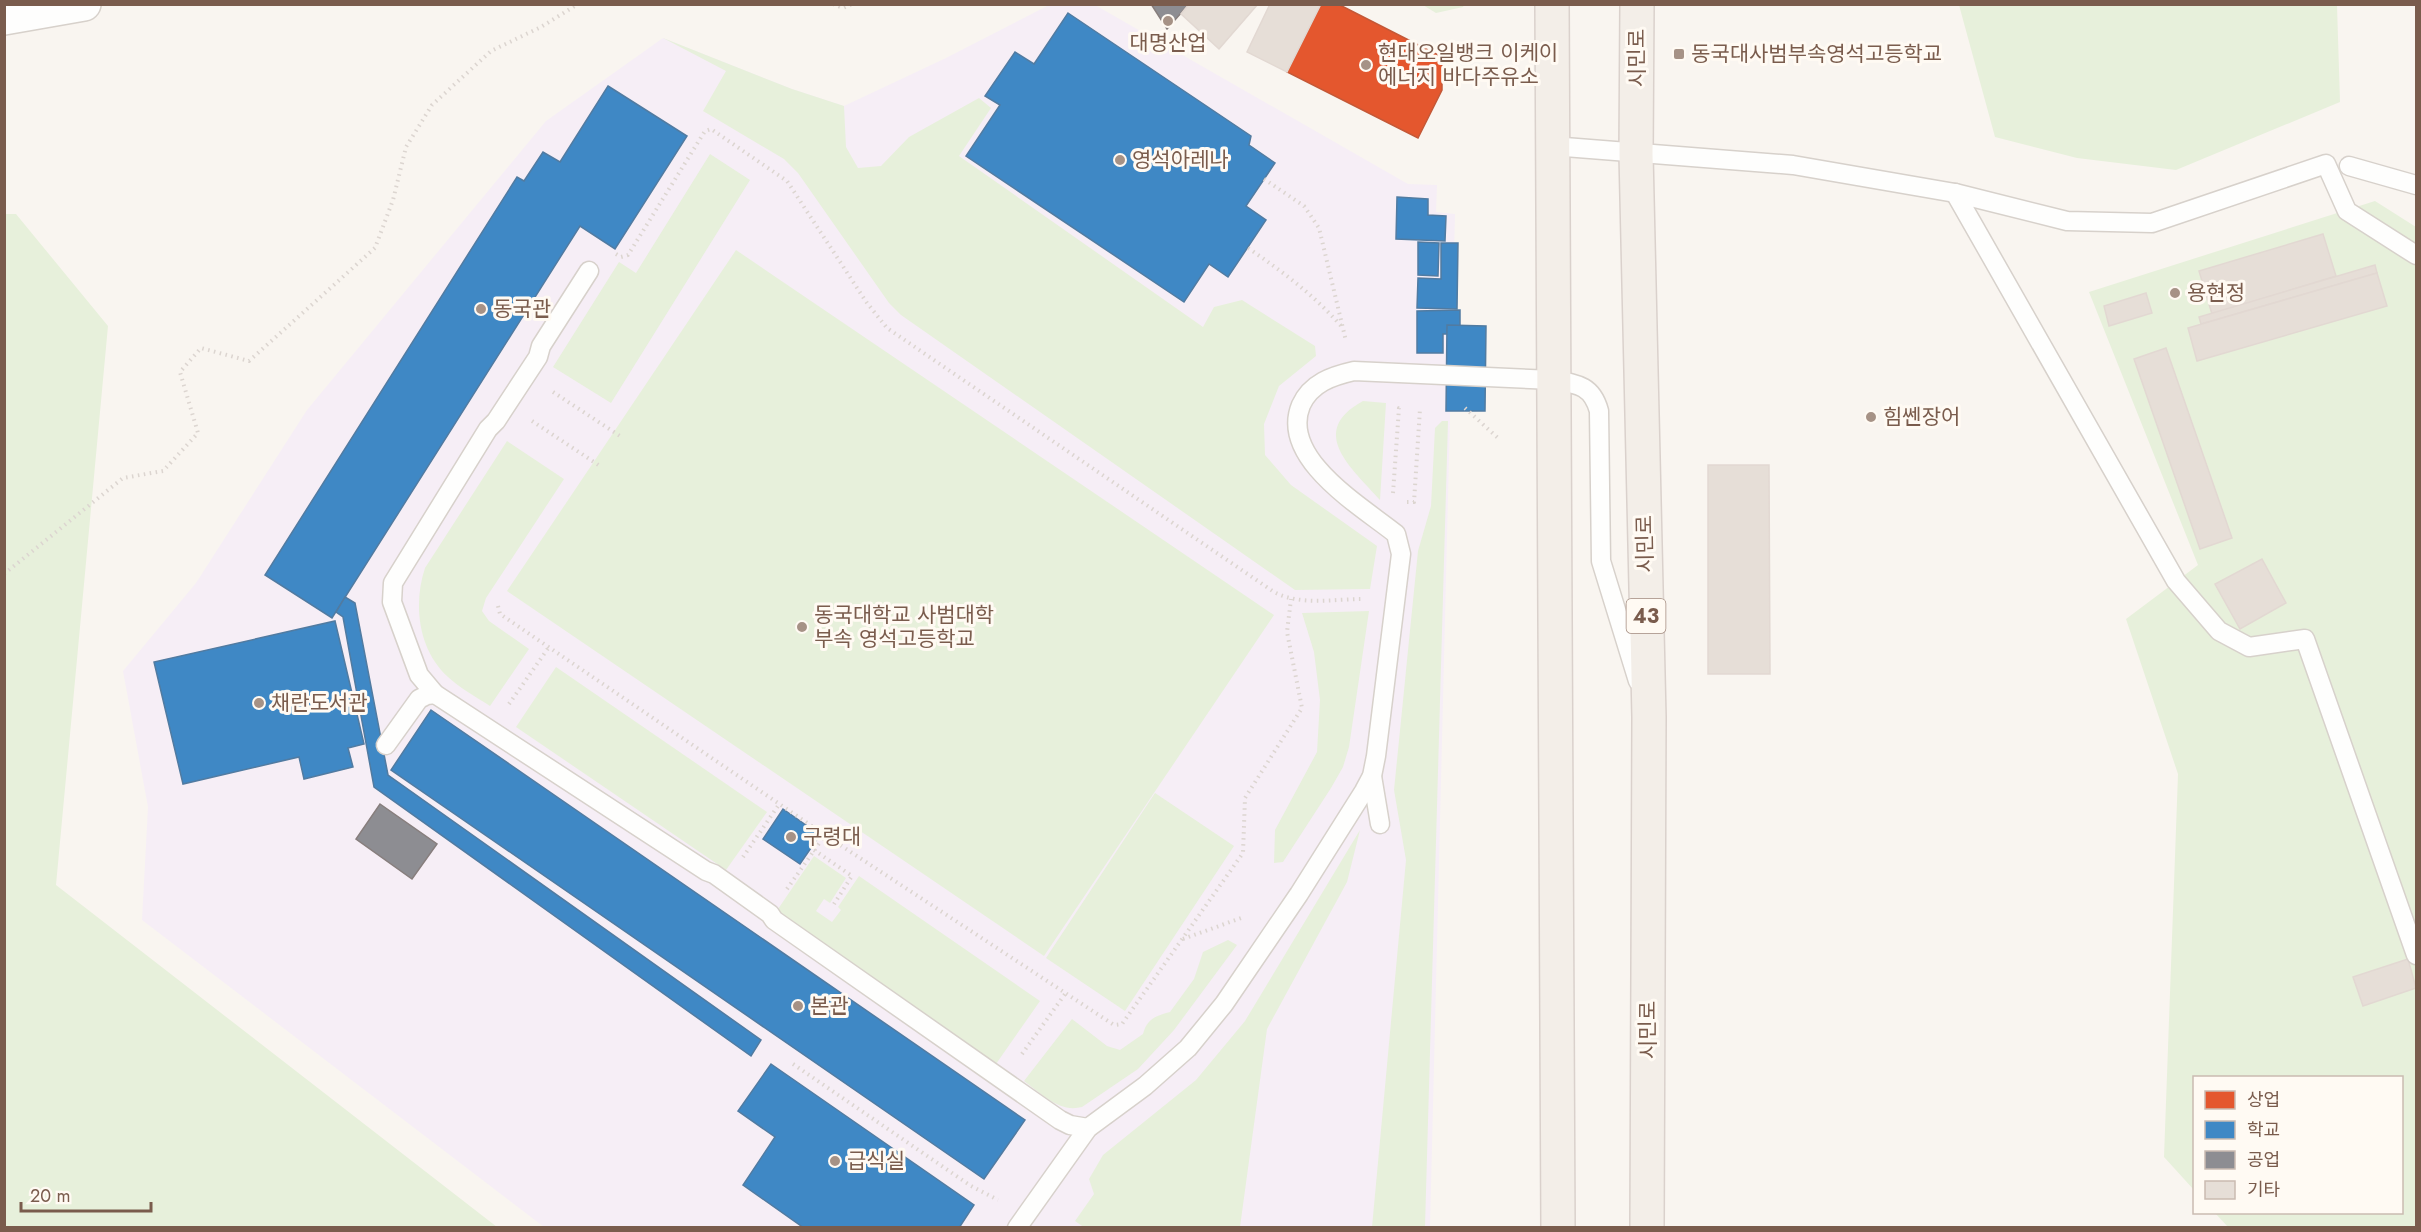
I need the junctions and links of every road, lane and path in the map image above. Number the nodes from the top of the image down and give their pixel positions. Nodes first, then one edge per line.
1 (84, 4) edge
2 (578, 4) edge
3 (833, 4) edge
4 (852, 4) edge
5 (1552, 4) edge
6 (1637, 4) edge
7 (4, 18) edge
8 (1552, 146) junction
9 (1636, 154) junction
10 (2349, 166) dead end
11 (1264, 179) dead end
12 (2416, 185) edge
13 (1955, 193) junction
14 (1248, 248) dead end
15 (2416, 255) edge
16 (589, 271) joint
17 (1343, 327) junction
18 (1354, 371) junction
19 (1553, 380) junction
20 (551, 390) dead end
21 (1457, 402) dead end
22 (1428, 405) dead end
23 (1420, 409) junction
24 (530, 420) dead end
25 (620, 436) dead end
26 (1498, 438) dead end
27 (600, 466) dead end
28 (1392, 501) dead end
29 (1413, 502) dead end
30 (4, 574) edge
31 (1291, 599) junction
32 (1369, 599) dead end
33 (498, 606) dead end
34 (549, 647) junction
35 (435, 694) junction
36 (509, 705) dead end
37 (1649, 717) junction
38 (386, 745) dead end
39 (1372, 776) junction
40 (780, 803) junction
41 (1380, 824) dead end
42 (825, 834) junction
43 (814, 850) junction
44 (738, 864) dead end
45 (783, 896) dead end
46 (834, 904) dead end
47 (1250, 914) dead end
48 (1182, 939) junction
49 (2416, 955) edge
50 (1065, 994) junction
51 (1017, 1060) dead end
52 (793, 1064) dead end
53 (1088, 1128) junction
54 (1028, 1211) junction
55 (1017, 1227) edge
56 (1558, 1227) edge
57 (1647, 1227) edge

1 - 7 street
2 - 30 path
3 - 4 path
5 - 8 main road
6 - 9 main road, 시민로 / 43
8 - 9 lane
8 - 19 main road
9 - 13 lane
9 - 37 main road, 시민로 / 43
10 - 12 lane
11 - 17 path
13 - 15 lane
13 - 49 lane
14 - 17 path
16 - 31 path
16 - 35 lane
17 - 18 path
18 - 19 lane
18 - 39 lane
19 - 37 lane
19 - 56 main road
20 - 25 path
21 - 26 path
22 - 23 path
23 - 28 path
23 - 29 path
24 - 27 path
31 - 32 path
31 - 48 path
33 - 34 path
34 - 36 path
34 - 40 path
35 - 38 lane
35 - 53 lane
37 - 57 main road, 시민로 / 43
39 - 41 lane
39 - 53 lane
40 - 42 path
40 - 44 path
42 - 43 path
42 - 50 path
43 - 45 path
43 - 46 path
47 - 48 path
48 - 50 path
50 - 51 path
52 - 54 path
53 - 54 lane
54 - 55 lane

